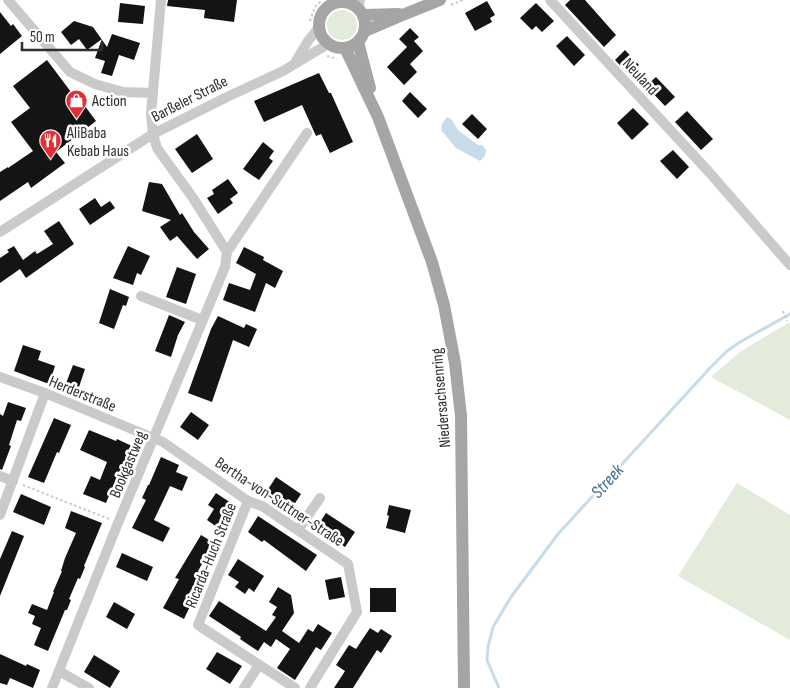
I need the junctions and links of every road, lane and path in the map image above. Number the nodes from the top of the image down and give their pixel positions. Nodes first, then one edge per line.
1 (8, 0) edge
2 (161, 0) edge
3 (440, 0) edge
4 (550, 0) edge
5 (343, 1) edge
6 (361, 8) edge
7 (405, 14) junction
8 (319, 27) junction
9 (365, 31) junction
10 (358, 42) junction
11 (328, 44) junction
12 (345, 48) junction
13 (295, 64) junction
14 (154, 93) junction
15 (166, 101) dead end
16 (378, 117) junction
17 (165, 128) junction
18 (307, 133) dead end
19 (153, 134) junction
20 (0, 232) edge
21 (227, 252) junction
22 (790, 265) edge
23 (141, 296) dead end
24 (782, 312) dead end
25 (202, 320) junction
26 (787, 321) dead end
27 (0, 376) edge
28 (45, 393) junction
29 (154, 438) junction
30 (0, 476) edge
31 (13, 481) junction
32 (320, 498) dead end
33 (248, 501) junction
34 (0, 515) edge
35 (118, 523) junction
36 (298, 530) junction
37 (259, 664) junction
38 (59, 671) junction
39 (52, 688) edge
40 (89, 688) edge
41 (244, 688) edge
42 (295, 688) edge
43 (310, 688) edge
44 (464, 688) edge

1 - 14 street
2 - 14 street
3 - 7 main road
4 - 22 street, Neuland
5 - 6 main road
5 - 8 main road
6 - 7 main road
6 - 9 main road
7 - 9 main road
8 - 11 main road
8 - 13 street
9 - 10 main road
10 - 12 main road
10 - 16 main road, Niedersachsenring
11 - 12 main road
11 - 13 street, Barßeler Straße
12 - 16 main road, Niedersachsenring
13 - 17 street, Barßeler Straße
14 - 19 street
15 - 17 path
16 - 44 main road, Niedersachsenring
17 - 19 street, Barßeler Straße
18 - 21 street, Bookgastweg
19 - 20 street, Barßeler Straße
19 - 21 street
21 - 25 street, Bookgastweg
23 - 25 street
24 - 26 path
25 - 29 street, Bookgastweg
27 - 28 street, Herderstraße
28 - 29 street, Herderstraße
28 - 31 street
29 - 33 street, Bertha-von-Suttner-Straße
29 - 35 street, Bookgastweg
30 - 31 street
31 - 34 street
31 - 35 path
32 - 36 street
33 - 36 street, Bertha-von-Suttner-Straße
33 - 37 street, Ricarda-Huch Straße
35 - 38 street, Bookgastweg
36 - 43 street, Bertha-von-Suttner-Straße
37 - 41 street
37 - 42 street, Ricarda-Huch Straße
38 - 39 street, Bookgastweg
38 - 40 street

